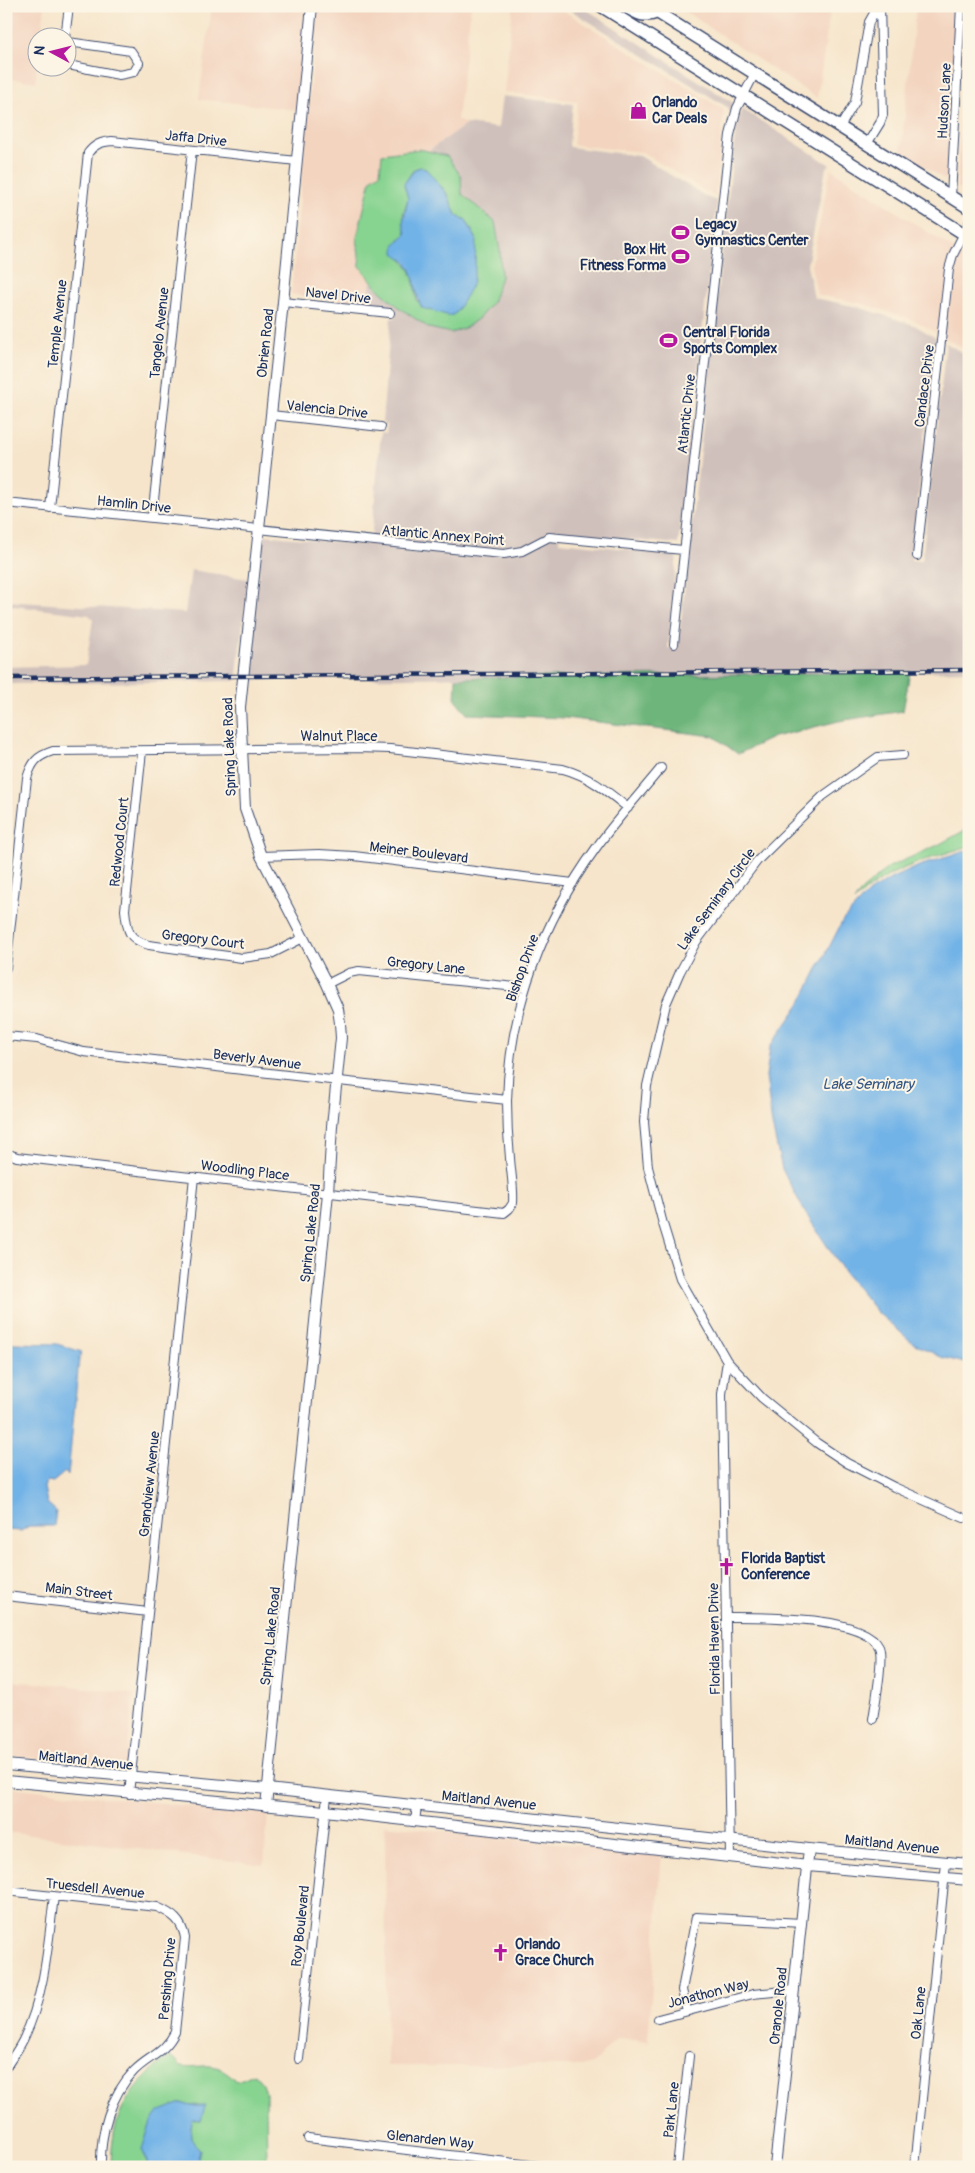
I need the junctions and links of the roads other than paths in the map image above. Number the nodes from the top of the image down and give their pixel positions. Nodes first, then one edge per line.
1 (70, 6) edge
2 (312, 6) edge
3 (601, 6) edge
4 (624, 6) edge
5 (647, 6) edge
6 (879, 6) edge
7 (961, 6) edge
8 (658, 12) junction
9 (67, 28) edge
10 (78, 43) edge
11 (78, 67) edge
12 (754, 73) junction
13 (742, 95) junction
14 (840, 127) junction
15 (867, 144) junction
16 (94, 146) joint
17 (192, 150) junction
18 (297, 161) junction
19 (951, 197) junction
20 (969, 208) edge
21 (967, 231) edge
22 (284, 302) junction
23 (390, 313) dead end
24 (271, 415) junction
25 (381, 428) dead end
26 (6, 503) edge
27 (50, 508) junction
28 (152, 518) junction
29 (258, 529) junction
30 (683, 550) junction
31 (917, 556) dead end
32 (674, 644) dead end
33 (241, 682) joint
34 (241, 748) junction
35 (142, 751) junction
36 (903, 755) dead end
37 (661, 768) dead end
38 (628, 808) junction
39 (261, 856) junction
40 (573, 883) junction
41 (130, 935) joint
42 (303, 938) junction
43 (6, 968) edge
44 (327, 984) junction
45 (525, 988) junction
46 (6, 1036) edge
47 (336, 1081) junction
48 (507, 1100) junction
49 (6, 1153) edge
50 (194, 1177) junction
51 (328, 1193) junction
52 (509, 1209) joint
53 (727, 1361) junction
54 (964, 1518) dead end
55 (6, 1596) edge
56 (148, 1612) junction
57 (726, 1617) junction
58 (873, 1719) dead end
59 (6, 1765) edge
60 (131, 1778) junction
61 (6, 1781) edge
62 (268, 1790) junction
63 (129, 1794) junction
64 (327, 1796) junction
65 (266, 1806) junction
66 (417, 1806) junction
67 (324, 1811) junction
68 (530, 1818) junction
69 (415, 1822) junction
70 (548, 1836) junction
71 (730, 1840) junction
72 (809, 1849) junction
73 (730, 1857) junction
74 (946, 1863) junction
75 (969, 1864) edge
76 (808, 1866) junction
77 (945, 1878) junction
78 (969, 1880) edge
79 (6, 1891) edge
80 (54, 1896) junction
81 (177, 1919) joint
82 (802, 1924) junction
83 (794, 1990) junction
84 (687, 2010) junction
85 (658, 2019) dead end
86 (689, 2056) dead end
87 (299, 2059) dead end
88 (6, 2067) edge
89 (308, 2138) dead end
90 (101, 2167) edge
91 (548, 2167) edge
92 (677, 2167) edge
93 (775, 2167) edge
94 (915, 2167) edge

1 - 9 street
2 - 18 street, Obrien Road
3 - 13 main road
4 - 8 main road
5 - 8 main road
6 - 14 street
6 - 15 street
7 - 19 street, Hudson Lane
8 - 12 main road
10 - 11 street
12 - 13 street, Atlantic Drive
12 - 14 main road
13 - 21 main road
13 - 30 street, Atlantic Drive
14 - 15 main road
15 - 19 main road
16 - 17 street, Jaffa Drive
16 - 27 street, Temple Avenue
17 - 18 street, Jaffa Drive
17 - 28 street, Tangelo Avenue
18 - 22 street, Obrien Road
19 - 20 main road
21 - 31 street, Candace Drive
22 - 23 street, Navel Drive
22 - 24 street, Obrien Road
24 - 25 street, Valencia Drive
24 - 29 street, Obrien Road
26 - 27 street, Hamlin Drive
27 - 28 street, Hamlin Drive
28 - 29 street, Hamlin Drive
29 - 30 street, Atlantic Annex Point
29 - 33 street, Obrien Road
30 - 32 street, Atlantic Drive
33 - 34 street, Spring Lake Road
34 - 35 street, Walnut Place
34 - 38 street, Walnut Place
34 - 39 street, Spring Lake Road
35 - 41 street, Redwood Court
35 - 43 street, Walnut Place
36 - 53 street, Lake Seminary Circle
37 - 38 street, Bishop Drive
38 - 40 street, Bishop Drive
39 - 40 street, Meiner Boulevard
39 - 42 street, Spring Lake Road
40 - 45 street, Bishop Drive
41 - 42 street, Gregory Court
42 - 44 street, Spring Lake Road
44 - 45 street, Gregory Lane
44 - 47 street, Spring Lake Road
45 - 48 street, Bishop Drive
46 - 47 street, Beverly Avenue
47 - 48 street, Beverly Avenue
47 - 51 street, Spring Lake Road
48 - 52 street, Bishop Drive
49 - 50 street, Woodling Place
50 - 51 street, Woodling Place
50 - 56 street, Grandview Avenue
51 - 52 street, Woodling Place
51 - 62 street, Spring Lake Road
53 - 54 street, Lake Seminary Circle
53 - 57 street, Florida Haven Drive
55 - 56 street, Main Street
56 - 60 street, Grandview Avenue
57 - 58 street
57 - 71 street, Florida Haven Drive
59 - 60 street, Maitland Avenue
60 - 62 street, Maitland Avenue
60 - 63 street, Grandview Avenue
61 - 63 street, Maitland Avenue
62 - 64 street, Maitland Avenue
62 - 65 street, Spring Lake Road
63 - 65 street, Maitland Avenue
64 - 66 street, Maitland Avenue
64 - 67 street, Roy Boulevard
65 - 67 street, Maitland Avenue
66 - 68 street, Maitland Avenue
66 - 69 street
67 - 69 street, Maitland Avenue
67 - 87 street, Roy Boulevard
68 - 70 street
68 - 71 street, Maitland Avenue
69 - 70 street, Maitland Avenue
70 - 73 street, Maitland Avenue
71 - 72 street, Maitland Avenue
71 - 73 street, Florida Haven Drive
72 - 74 street, Maitland Avenue
72 - 76 street, Oranole Road
73 - 76 street, Maitland Avenue
74 - 75 street, Maitland Avenue
74 - 77 street, Oak Lane
76 - 77 street, Maitland Avenue
76 - 82 street, Oranole Road
77 - 78 street, Maitland Avenue
77 - 94 street, Oak Lane
79 - 80 street, Truesdell Avenue
80 - 81 street, Truesdell Avenue
80 - 88 street
81 - 90 street, Pershing Drive
82 - 83 street, Oranole Road
82 - 84 street
83 - 84 street, Jonathon Way
83 - 93 street, Oranole Road
84 - 85 street, Jonathon Way
86 - 92 street, Park Lane
89 - 91 street, Glenarden Way

